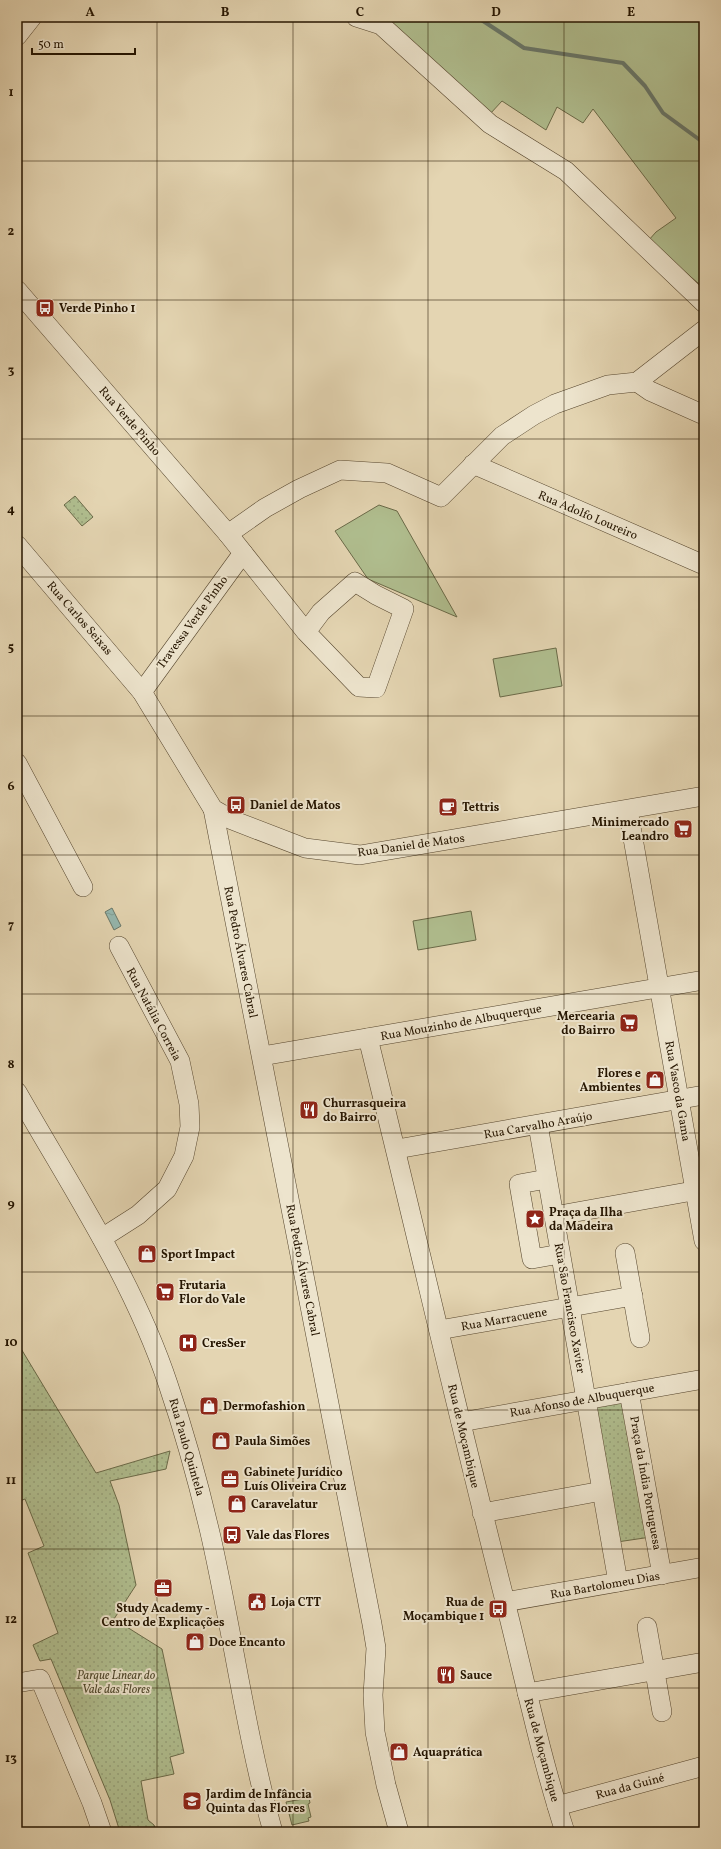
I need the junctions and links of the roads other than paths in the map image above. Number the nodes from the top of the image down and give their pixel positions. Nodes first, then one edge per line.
1 (32, 17) edge
2 (356, 17) edge
3 (17, 36) edge
4 (17, 290) edge
5 (704, 303) edge
6 (704, 330) edge
7 (637, 382) junction
8 (704, 415) edge
9 (473, 464) junction
10 (228, 534) junction
11 (17, 545) edge
12 (243, 553) junction
13 (704, 565) edge
14 (306, 632) junction
15 (142, 692) junction
16 (17, 763) edge
17 (704, 796) edge
18 (213, 809) junction
19 (628, 810) junction
20 (83, 888) dead end
21 (119, 946) dead end
22 (704, 980) edge
23 (660, 988) junction
24 (368, 1038) junction
25 (262, 1056) junction
26 (17, 1092) edge
27 (704, 1095) edge
28 (679, 1100) junction
29 (538, 1124) junction
30 (397, 1149) junction
31 (547, 1179) junction
32 (700, 1190) edge
33 (554, 1216) junction
34 (102, 1238) junction
35 (704, 1241) edge
36 (625, 1253) dead end
37 (560, 1254) junction
38 (632, 1296) junction
39 (570, 1307) junction
40 (438, 1330) junction
41 (640, 1338) dead end
42 (704, 1379) edge
43 (629, 1392) junction
44 (586, 1400) junction
45 (461, 1422) junction
46 (602, 1491) junction
47 (482, 1513) junction
48 (704, 1567) edge
49 (662, 1575) junction
50 (618, 1582) junction
51 (505, 1602) junction
52 (647, 1627) dead end
53 (704, 1662) edge
54 (655, 1670) junction
55 (17, 1683) edge
56 (527, 1693) junction
57 (662, 1712) dead end
58 (704, 1766) edge
59 (557, 1806) junction
60 (102, 1832) edge
61 (273, 1832) edge
62 (399, 1832) edge
63 (565, 1832) edge

1 - 3 street
2 - 5 street
4 - 10 street, Rua Verde Pinho
6 - 7 street
7 - 8 street
7 - 9 street
9 - 10 street
9 - 13 street, Rua Adolfo Loureiro
10 - 12 street, Rua Verde Pinho
11 - 15 street, Rua Carlos Seixas
12 - 14 street, Rua Verde Pinho
12 - 15 street, Travessa Verde Pinho
14 - 14 street, Rua Verde Pinho
15 - 18 street, Rua Daniel de Matos
16 - 20 street
17 - 19 street, Rua Daniel de Matos
18 - 19 street, Rua Daniel de Matos
18 - 25 street, Rua Pedro Álvares Cabral
19 - 23 street, Rua Vasco da Gama
21 - 34 street, Rua Natália Correia
22 - 23 street, Rua Mouzinho de Albuquerque
23 - 24 street, Rua Mouzinho de Albuquerque
23 - 28 street, Rua Vasco da Gama
24 - 25 street, Rua Mouzinho de Albuquerque
24 - 30 street, Rua de Moçambique
25 - 62 street, Rua Pedro Álvares Cabral
26 - 34 street, Rua Paulo Quintela
27 - 28 street, Rua Carvalho Araújo
28 - 29 street, Rua Carvalho Araújo
28 - 32 street, Rua Vasco da Gama
29 - 30 street, Rua Carvalho Araújo
29 - 31 street, Rua São Francisco Xavier
30 - 40 street, Rua de Moçambique
31 - 33 street, Rua São Francisco Xavier
31 - 37 street
32 - 33 street
32 - 35 street, Rua Vasco da Gama
33 - 37 street, Rua São Francisco Xavier
34 - 61 street, Rua Paulo Quintela
36 - 38 street
37 - 39 street, Rua São Francisco Xavier
38 - 39 street, Rua Marracuene
38 - 41 street
39 - 40 street, Rua Marracuene
39 - 44 street, Rua São Francisco Xavier
40 - 45 street, Rua de Moçambique
42 - 43 street, Rua Afonso de Albuquerque
43 - 44 street, Rua Afonso de Albuquerque
43 - 49 street, Praça da Índia Portuguesa
44 - 45 street, Rua Afonso de Albuquerque
44 - 46 street
45 - 47 street, Rua de Moçambique
46 - 47 street
46 - 50 street
47 - 51 street, Rua de Moçambique
48 - 49 street, Rua Bartolomeu Dias
49 - 50 street, Rua Bartolomeu Dias
50 - 51 street, Rua Bartolomeu Dias
51 - 56 street, Rua de Moçambique
52 - 54 street
53 - 54 street
54 - 56 street
54 - 57 street
55 - 60 street
56 - 59 street, Rua de Moçambique
58 - 59 street, Rua da Guiné
59 - 63 street, Rua de Moçambique

